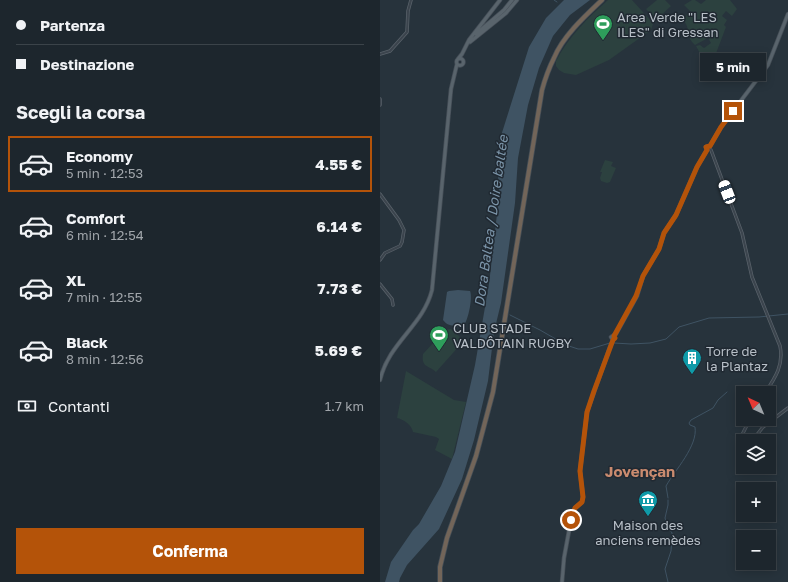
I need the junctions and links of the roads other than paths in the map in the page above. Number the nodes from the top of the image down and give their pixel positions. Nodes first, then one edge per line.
1 (411, 0) edge
2 (500, 0) edge
3 (512, 0) edge
4 (517, 0) edge
5 (599, 0) edge
6 (788, 14) edge
7 (468, 44) junction
8 (380, 54) edge
9 (462, 54) junction
10 (458, 59) junction
11 (462, 60) junction
12 (458, 65) junction
13 (380, 99) edge
14 (380, 105) edge
15 (710, 146) junction
16 (707, 150) junction
17 (711, 150) junction
18 (380, 194) edge
19 (380, 260) edge
20 (380, 284) edge
21 (393, 306) dead end
22 (380, 380) edge
23 (770, 386) edge
24 (788, 408) edge
25 (758, 434) edge
26 (439, 582) edge
27 (562, 582) edge

1 - 8 street
2 - 7 main road
3 - 7 main road
4 - 7 main road
5 - 26 highway
6 - 15 main road
7 - 9 main road
9 - 10 main road
9 - 11 main road
10 - 11 main road
10 - 12 main road
11 - 12 main road
12 - 22 main road
13 - 14 street
15 - 16 main road
15 - 17 main road
16 - 17 main road
16 - 27 main road
17 - 23 street
18 - 19 street
20 - 21 street
24 - 25 street

